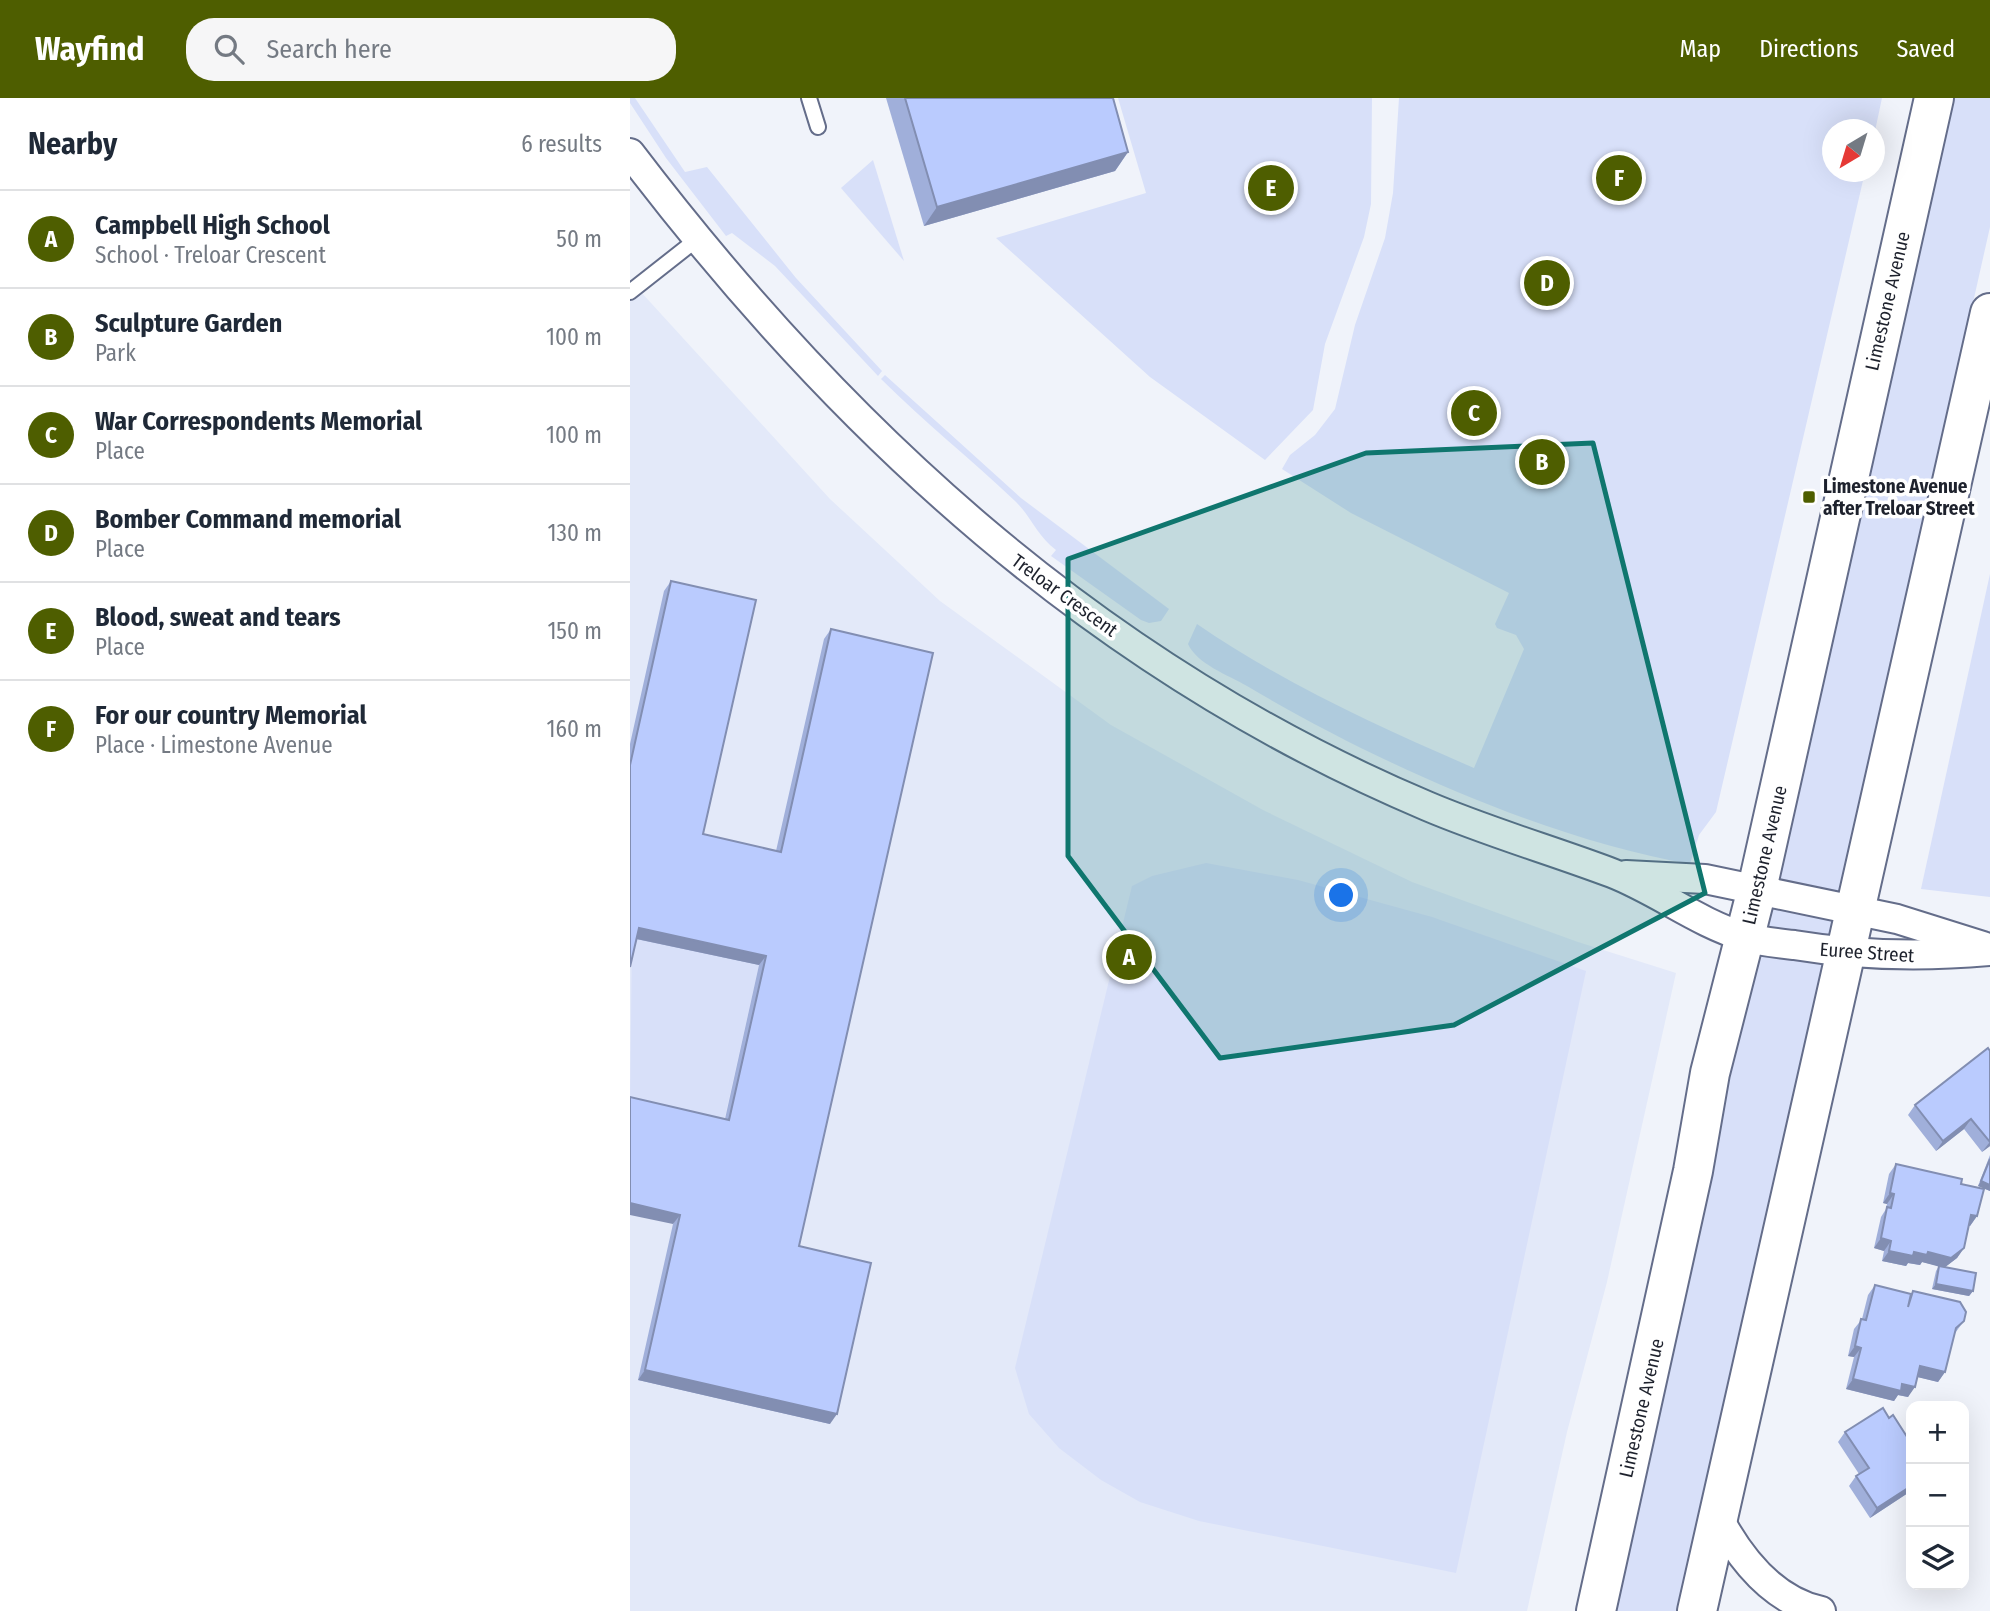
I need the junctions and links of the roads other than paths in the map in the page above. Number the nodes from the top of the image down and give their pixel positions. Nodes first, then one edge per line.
1 (1934, 98) edge
2 (811, 99) edge
3 (818, 127) dead end
4 (630, 153) edge
5 (696, 240) junction
6 (630, 292) edge
7 (1990, 313) edge
8 (1617, 875) junction
9 (1757, 889) junction
10 (1855, 911) junction
11 (1745, 937) junction
12 (1990, 950) edge
13 (1846, 954) junction
14 (1717, 1515) junction
15 (1807, 1610) edge
16 (1596, 1611) edge
17 (1697, 1611) edge

1 - 9 main road, Limestone Avenue
2 - 3 lane
4 - 5 street, Treloar Crescent
5 - 6 lane
5 - 8 street, Treloar Crescent
7 - 10 main road
8 - 9 street, Treloar Crescent
8 - 11 street, Treloar Crescent
9 - 10 street, Euree Street
9 - 11 main road, Limestone Avenue
10 - 12 street, Euree Street
10 - 13 main road
11 - 13 street, Euree Street
11 - 16 main road, Limestone Avenue
12 - 13 street, Euree Street
13 - 14 main road
14 - 15 street
14 - 17 main road

